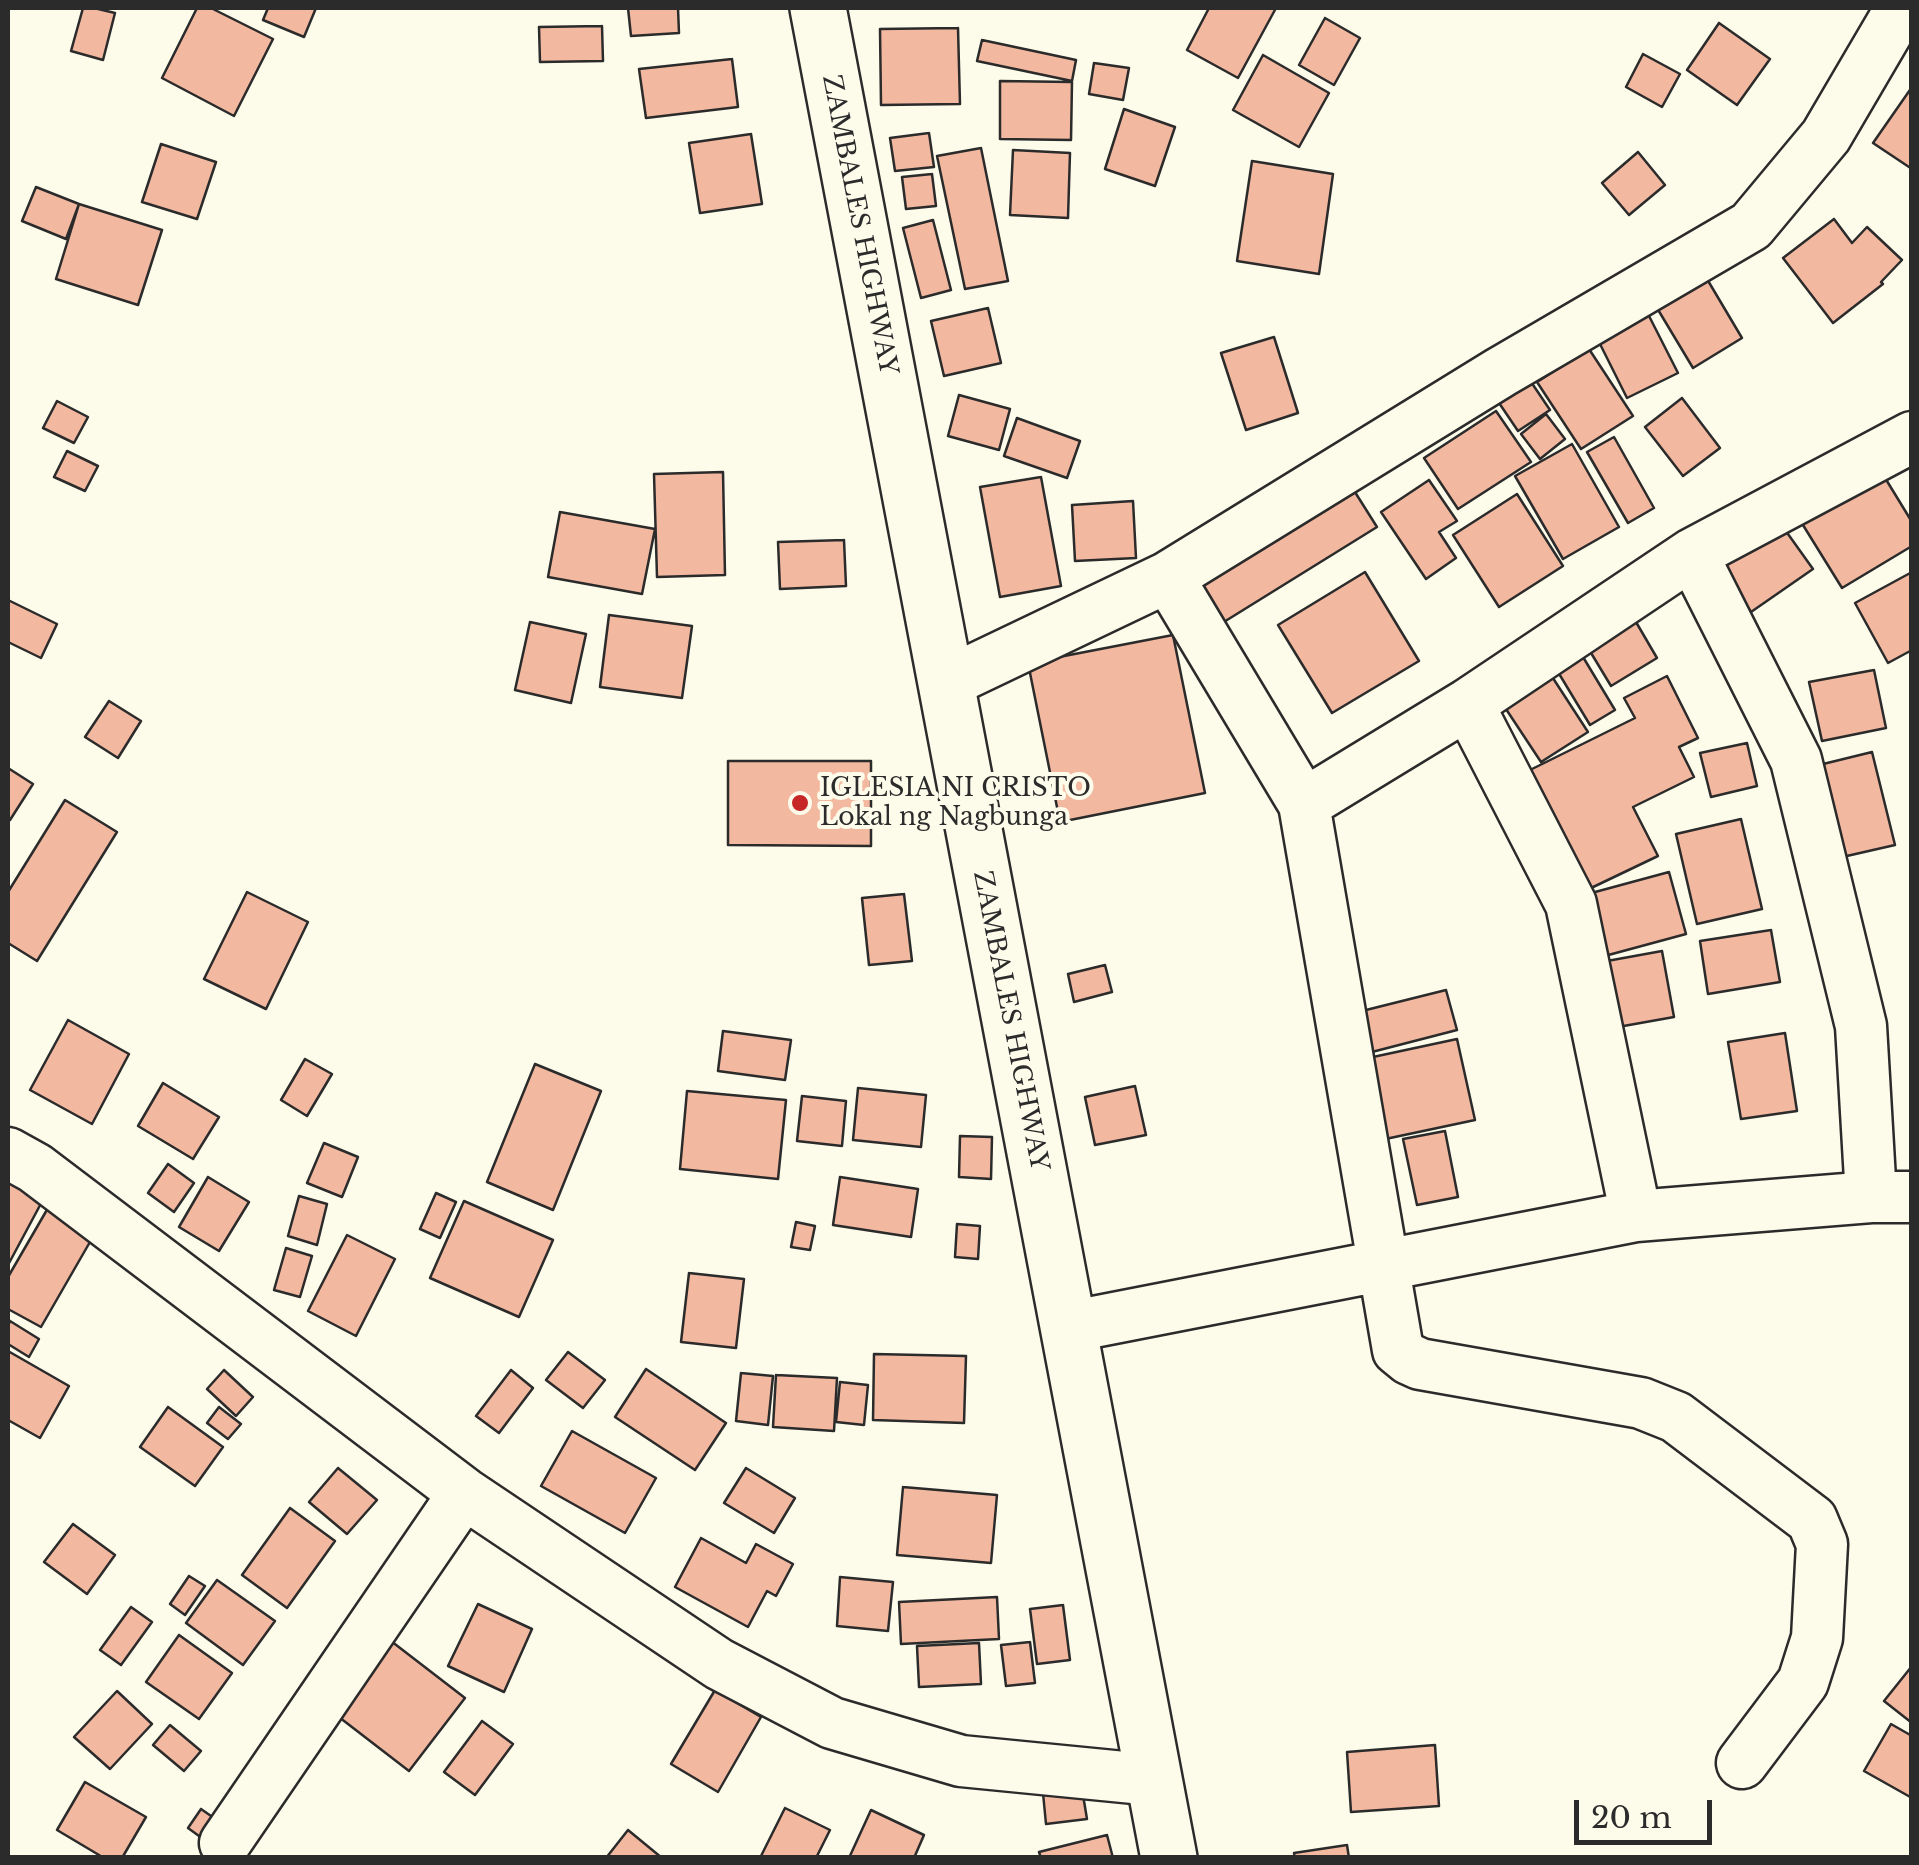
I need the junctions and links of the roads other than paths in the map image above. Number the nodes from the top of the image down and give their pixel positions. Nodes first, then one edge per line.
1 (818, 8) edge
2 (1902, 8) edge
3 (1911, 438) edge
4 (1692, 554) junction
5 (1168, 577) junction
6 (946, 683) junction
7 (1468, 704) junction
8 (1304, 804) junction
9 (8, 1153) edge
10 (1891, 1197) edge
11 (1636, 1216) junction
12 (1386, 1266) junction
13 (1068, 1327) junction
14 (464, 1493) junction
15 (1742, 1763) dead end
16 (1154, 1780) junction
17 (225, 1842) dead end
18 (1169, 1858) edge

1 - 6 main road, ZAMBALES HIGHWAY
2 - 5 street
3 - 4 street
4 - 7 street
4 - 10 street
5 - 6 street
5 - 8 street
6 - 13 main road, ZAMBALES HIGHWAY
7 - 8 street
7 - 11 street
8 - 12 street
9 - 14 street
10 - 11 street
11 - 12 street
12 - 13 street
12 - 15 street
13 - 16 main road, ZAMBALES HIGHWAY
14 - 16 street
14 - 17 street
16 - 18 main road, ZAMBALES HIGHWAY

